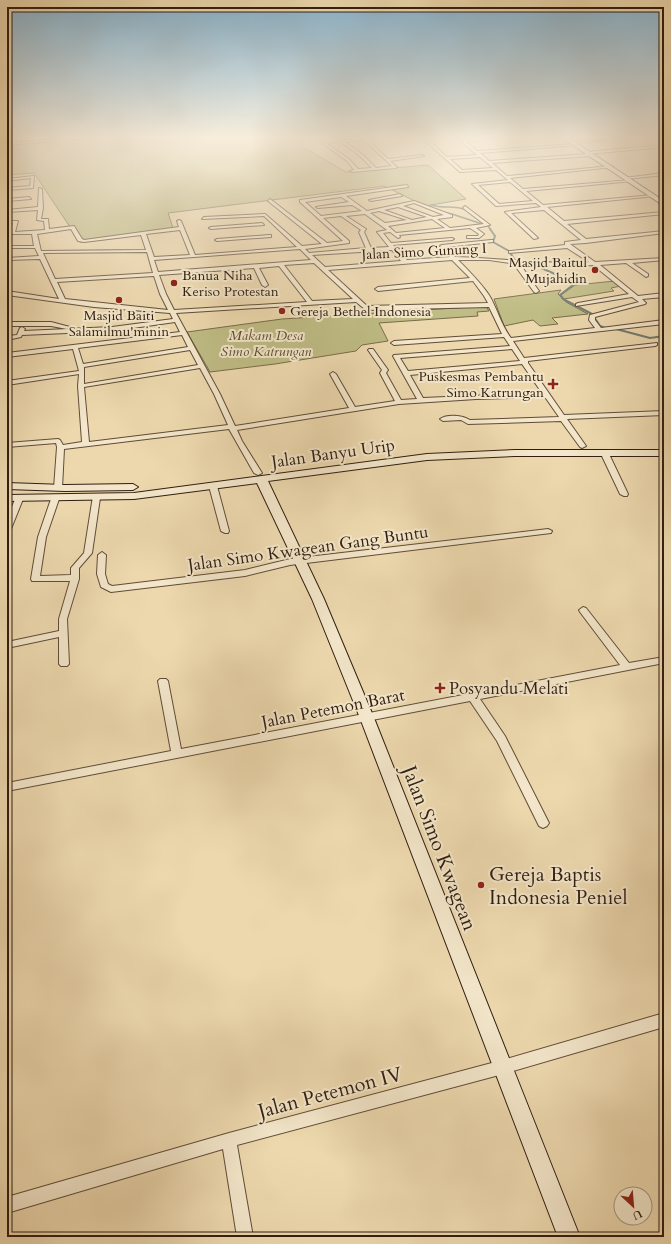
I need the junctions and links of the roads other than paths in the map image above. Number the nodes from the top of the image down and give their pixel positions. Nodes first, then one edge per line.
1 (40, 196) edge
2 (343, 196) joint
3 (366, 196) dead end
4 (394, 196) edge
5 (488, 196) edge
6 (530, 196) edge
7 (653, 196) joint
8 (29, 198) dead end
9 (7, 200) edge
10 (270, 200) dead end
11 (371, 200) junction
12 (537, 202) junction
13 (662, 202) edge
14 (354, 203) junction
15 (498, 205) junction
16 (398, 206) junction
17 (318, 207) dead end
18 (464, 207) dead end
19 (544, 207) junction
20 (41, 208) junction
21 (381, 209) junction
22 (7, 211) edge
23 (199, 211) dead end
24 (367, 212) junction
25 (507, 212) junction
26 (664, 213) edge
27 (342, 215) junction
28 (320, 217) junction
29 (204, 218) junction
30 (432, 218) junction
31 (179, 221) dead end
32 (411, 221) junction
33 (7, 222) edge
34 (562, 223) junction
35 (262, 224) dead end
36 (384, 225) junction
37 (471, 227) junction
38 (182, 228) junction
39 (211, 228) junction
40 (449, 229) junction
41 (47, 230) junction
42 (393, 232) junction
43 (10, 233) edge
44 (34, 233) junction
45 (143, 233) junction
46 (664, 234) edge
47 (269, 236) dead end
48 (536, 238) dead end
49 (217, 240) junction
50 (583, 241) junction
51 (490, 242) dead end
52 (402, 243) junction
53 (325, 244) junction
54 (567, 245) junction
55 (392, 246) junction
56 (7, 247) edge
57 (303, 248) junction
58 (369, 249) junction
59 (150, 251) junction
60 (40, 252) junction
61 (511, 252) dead end
62 (222, 253) junction
63 (309, 254) junction
64 (193, 256) junction
65 (453, 258) junction
66 (7, 259) edge
67 (153, 259) junction
68 (664, 259) edge
69 (316, 261) junction
70 (406, 262) junction
71 (628, 262) junction
72 (518, 263) junction
73 (281, 265) junction
74 (596, 265) junction
75 (256, 267) junction
76 (325, 269) junction
77 (158, 274) junction
78 (646, 275) dead end
79 (474, 279) junction
80 (54, 282) junction
81 (265, 285) dead end
82 (378, 289) dead end
83 (536, 291) dead end
84 (7, 292) edge
85 (664, 295) edge
86 (636, 296) junction
87 (357, 300) junction
88 (63, 301) junction
89 (310, 304) junction
90 (492, 305) junction
91 (578, 305) dead end
92 (172, 312) junction
93 (176, 320) junction
94 (664, 322) edge
95 (7, 324) edge
96 (24, 324) junction
97 (603, 328) junction
98 (86, 330) junction
99 (20, 333) junction
100 (183, 333) junction
101 (508, 337) junction
102 (7, 338) edge
103 (394, 343) dead end
104 (655, 344) dead end
105 (76, 346) junction
106 (514, 347) junction
107 (191, 348) junction
108 (371, 350) dead end
109 (7, 355) edge
110 (524, 361) junction
111 (201, 366) junction
112 (81, 369) junction
113 (406, 373) junction
114 (333, 374) dead end
115 (7, 383) edge
116 (81, 386) junction
117 (547, 395) junction
118 (421, 400) junction
119 (399, 402) junction
120 (353, 409) junction
121 (664, 413) edge
122 (563, 418) junction
123 (443, 419) dead end
124 (232, 428) junction
125 (86, 444) junction
126 (7, 445) edge
127 (582, 446) junction
128 (664, 446) edge
129 (61, 447) junction
130 (664, 453) edge
131 (420, 454) junction
132 (605, 454) junction
133 (258, 473) junction
134 (7, 486) edge
135 (213, 486) junction
136 (58, 488) junction
137 (624, 494) dead end
138 (7, 498) edge
139 (96, 498) junction
140 (19, 499) junction
141 (55, 499) junction
142 (7, 529) edge
143 (225, 531) dead end
144 (548, 531) dead end
145 (102, 555) dead end
146 (300, 561) junction
147 (75, 578) junction
148 (583, 610) dead end
149 (63, 633) junction
150 (7, 645) edge
151 (664, 660) edge
152 (64, 664) dead end
153 (626, 668) junction
154 (163, 681) dead end
155 (474, 697) junction
156 (367, 718) junction
157 (177, 754) junction
158 (7, 786) edge
159 (543, 822) dead end
160 (664, 1020) edge
161 (503, 1067) junction
162 (228, 1140) junction
163 (7, 1204) edge
164 (245, 1237) edge
165 (569, 1237) edge

1 - 20 street
2 - 14 street
2 - 28 street
3 - 11 street
4 - 11 street
5 - 15 street
6 - 12 street
7 - 13 main road
7 - 19 street
8 - 9 street
10 - 53 street
11 - 21 street
12 - 15 street
12 - 19 street
14 - 17 street
14 - 24 street
15 - 25 street
16 - 21 street
16 - 30 street
16 - 30 street
18 - 37 street
19 - 25 street
19 - 34 street
20 - 22 street
20 - 41 street
21 - 24 street
21 - 32 street
23 - 29 street
24 - 27 street
24 - 36 street
25 - 48 street
26 - 34 street
27 - 28 street
27 - 58 street
28 - 53 street
29 - 39 street
29 - 57 street
30 - 32 street
30 - 40 street
31 - 38 street
32 - 36 street
33 - 43 street
34 - 50 street
35 - 39 street
36 - 42 street
37 - 40 street
37 - 52 street
38 - 45 street
38 - 64 street
39 - 49 street
40 - 42 street
41 - 44 street
41 - 45 street
42 - 52 street
42 - 55 street
43 - 44 street
44 - 60 street
45 - 59 street
46 - 50 street
47 - 49 street
49 - 62 street
50 - 54 street
51 - 65 street
52 - 55 street
53 - 57 street
54 - 61 street
54 - 74 street
55 - 58 street
55 - 70 street
56 - 60 street
57 - 62 street
57 - 63 street
58 - 63 street
59 - 60 street
59 - 67 street
60 - 66 street
60 - 80 street
62 - 64 street
63 - 69 street
64 - 67 street
65 - 70 street, Jalan Simo Gunung I
65 - 72 street, Jalan Simo Gunung I
65 - 79 street
67 - 77 street
68 - 71 street, Jalan Simo Gunung I
69 - 73 street
69 - 76 street
70 - 76 street, Jalan Simo Gunung I
71 - 74 street, Jalan Simo Gunung I
71 - 78 street
72 - 74 street, Jalan Simo Gunung I
72 - 83 street
73 - 75 street
73 - 89 street
74 - 86 street
75 - 77 street
75 - 81 street
76 - 87 street
77 - 80 street
77 - 92 street
79 - 82 street
79 - 90 street
80 - 88 street
84 - 88 street
85 - 86 street
86 - 91 street
86 - 97 street
87 - 89 street
87 - 90 street
88 - 92 street
89 - 92 street
90 - 101 street
92 - 93 street
93 - 98 street
93 - 100 street
94 - 97 street
95 - 96 street
96 - 98 street
96 - 99 street
97 - 101 street
98 - 99 street
99 - 102 street
100 - 105 street
100 - 107 street
101 - 103 street
101 - 106 street
104 - 110 street
105 - 109 street
105 - 112 street
106 - 110 street
106 - 113 street
107 - 111 street
107 - 112 street
108 - 119 street
110 - 113 street
110 - 117 street
111 - 116 street
111 - 124 street
112 - 115 street
112 - 116 street
113 - 118 street
114 - 120 street
116 - 125 street
117 - 118 street
117 - 122 street
118 - 119 street
119 - 120 street
120 - 124 street
121 - 122 street
122 - 123 street
122 - 127 street
124 - 125 street
124 - 133 street
125 - 129 street
126 - 129 street
127 - 128 main road, Jalan Banyu Urip
127 - 131 main road, Jalan Banyu Urip
129 - 136 street
130 - 132 main road, Jalan Banyu Urip
131 - 132 main road, Jalan Banyu Urip
131 - 133 main road, Jalan Banyu Urip
132 - 137 street
133 - 135 main road, Jalan Banyu Urip
133 - 136 main road, Jalan Banyu Urip
133 - 146 main road, Jalan Simo Kwagean
134 - 136 main road, Jalan Banyu Urip
135 - 139 main road, Jalan Banyu Urip
135 - 143 street
138 - 140 main road, Jalan Banyu Urip
139 - 141 main road, Jalan Banyu Urip
139 - 147 street
140 - 141 main road, Jalan Banyu Urip
140 - 142 street
141 - 147 street
144 - 146 street, Jalan Simo Kwagean Gang Buntu
145 - 146 street, Jalan Simo Kwagean Gang Buntu
146 - 156 main road, Jalan Simo Kwagean
147 - 149 street
148 - 153 street
149 - 150 street
149 - 152 street
151 - 153 street, Jalan Petemon Barat
153 - 155 street, Jalan Petemon Barat
154 - 157 street
155 - 156 street, Jalan Petemon Barat
155 - 159 street
156 - 157 street, Jalan Petemon Barat
156 - 161 main road, Jalan Simo Kwagean
157 - 158 street, Jalan Petemon Barat
160 - 161 street, Jalan Petemon IV
161 - 162 street, Jalan Petemon IV
161 - 165 main road, Jalan Simo Kwagean
162 - 163 street, Jalan Petemon IV
162 - 164 street

